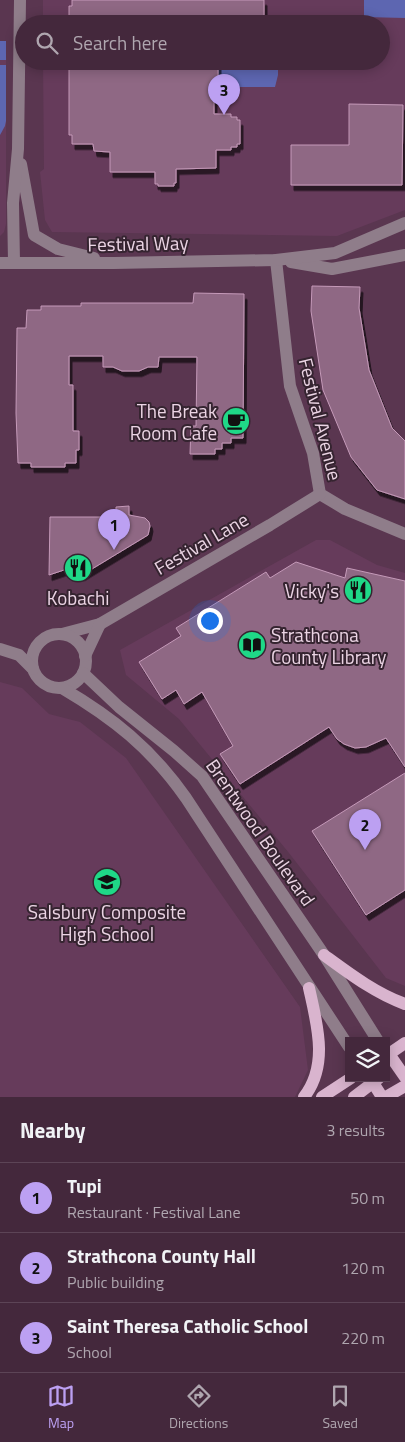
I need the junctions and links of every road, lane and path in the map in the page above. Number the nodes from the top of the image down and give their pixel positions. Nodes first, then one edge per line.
1 (20, 0) edge
2 (20, 15) edge
3 (19, 70) edge
4 (18, 149) junction
5 (405, 223) edge
6 (405, 255) edge
7 (276, 260) junction
8 (14, 262) junction
9 (0, 263) edge
10 (114, 263) junction
11 (320, 494) junction
12 (405, 534) edge
13 (100, 624) junction
14 (62, 634) junction
15 (0, 649) edge
16 (86, 656) junction
17 (32, 669) junction
18 (83, 673) junction
19 (62, 688) junction
20 (324, 955) junction
21 (309, 988) junction
22 (405, 1004) edge
23 (375, 1037) edge
24 (345, 1041) edge
25 (405, 1043) edge
26 (390, 1055) edge
27 (390, 1060) edge
28 (405, 1077) edge
29 (345, 1082) edge
30 (372, 1082) edge
31 (375, 1082) edge
32 (405, 1086) edge
33 (304, 1097) edge
34 (322, 1097) edge
35 (354, 1097) edge
36 (382, 1097) edge
37 (386, 1097) edge

1 - 2 street
3 - 4 street
4 - 8 street
4 - 10 street
5 - 7 street, Festival Way
6 - 7 street, Festival Way
7 - 10 street, Festival Way
7 - 11 street, Festival Avenue
8 - 9 street, Festival Way
8 - 10 street, Festival Way
11 - 12 street, Festival Avenue
11 - 13 street, Festival Lane
13 - 14 street, Festival Lane
13 - 16 street
14 - 16 street
14 - 17 street
15 - 17 street
16 - 18 street
17 - 19 street
18 - 19 street
18 - 20 street, Brentwood Boulevard
19 - 21 street
20 - 22 main road
20 - 23 street, Brentwood Boulevard
21 - 24 street
21 - 33 main road
25 - 26 main road
27 - 28 main road
29 - 34 main road
30 - 35 main road
31 - 36 main road
32 - 37 main road

